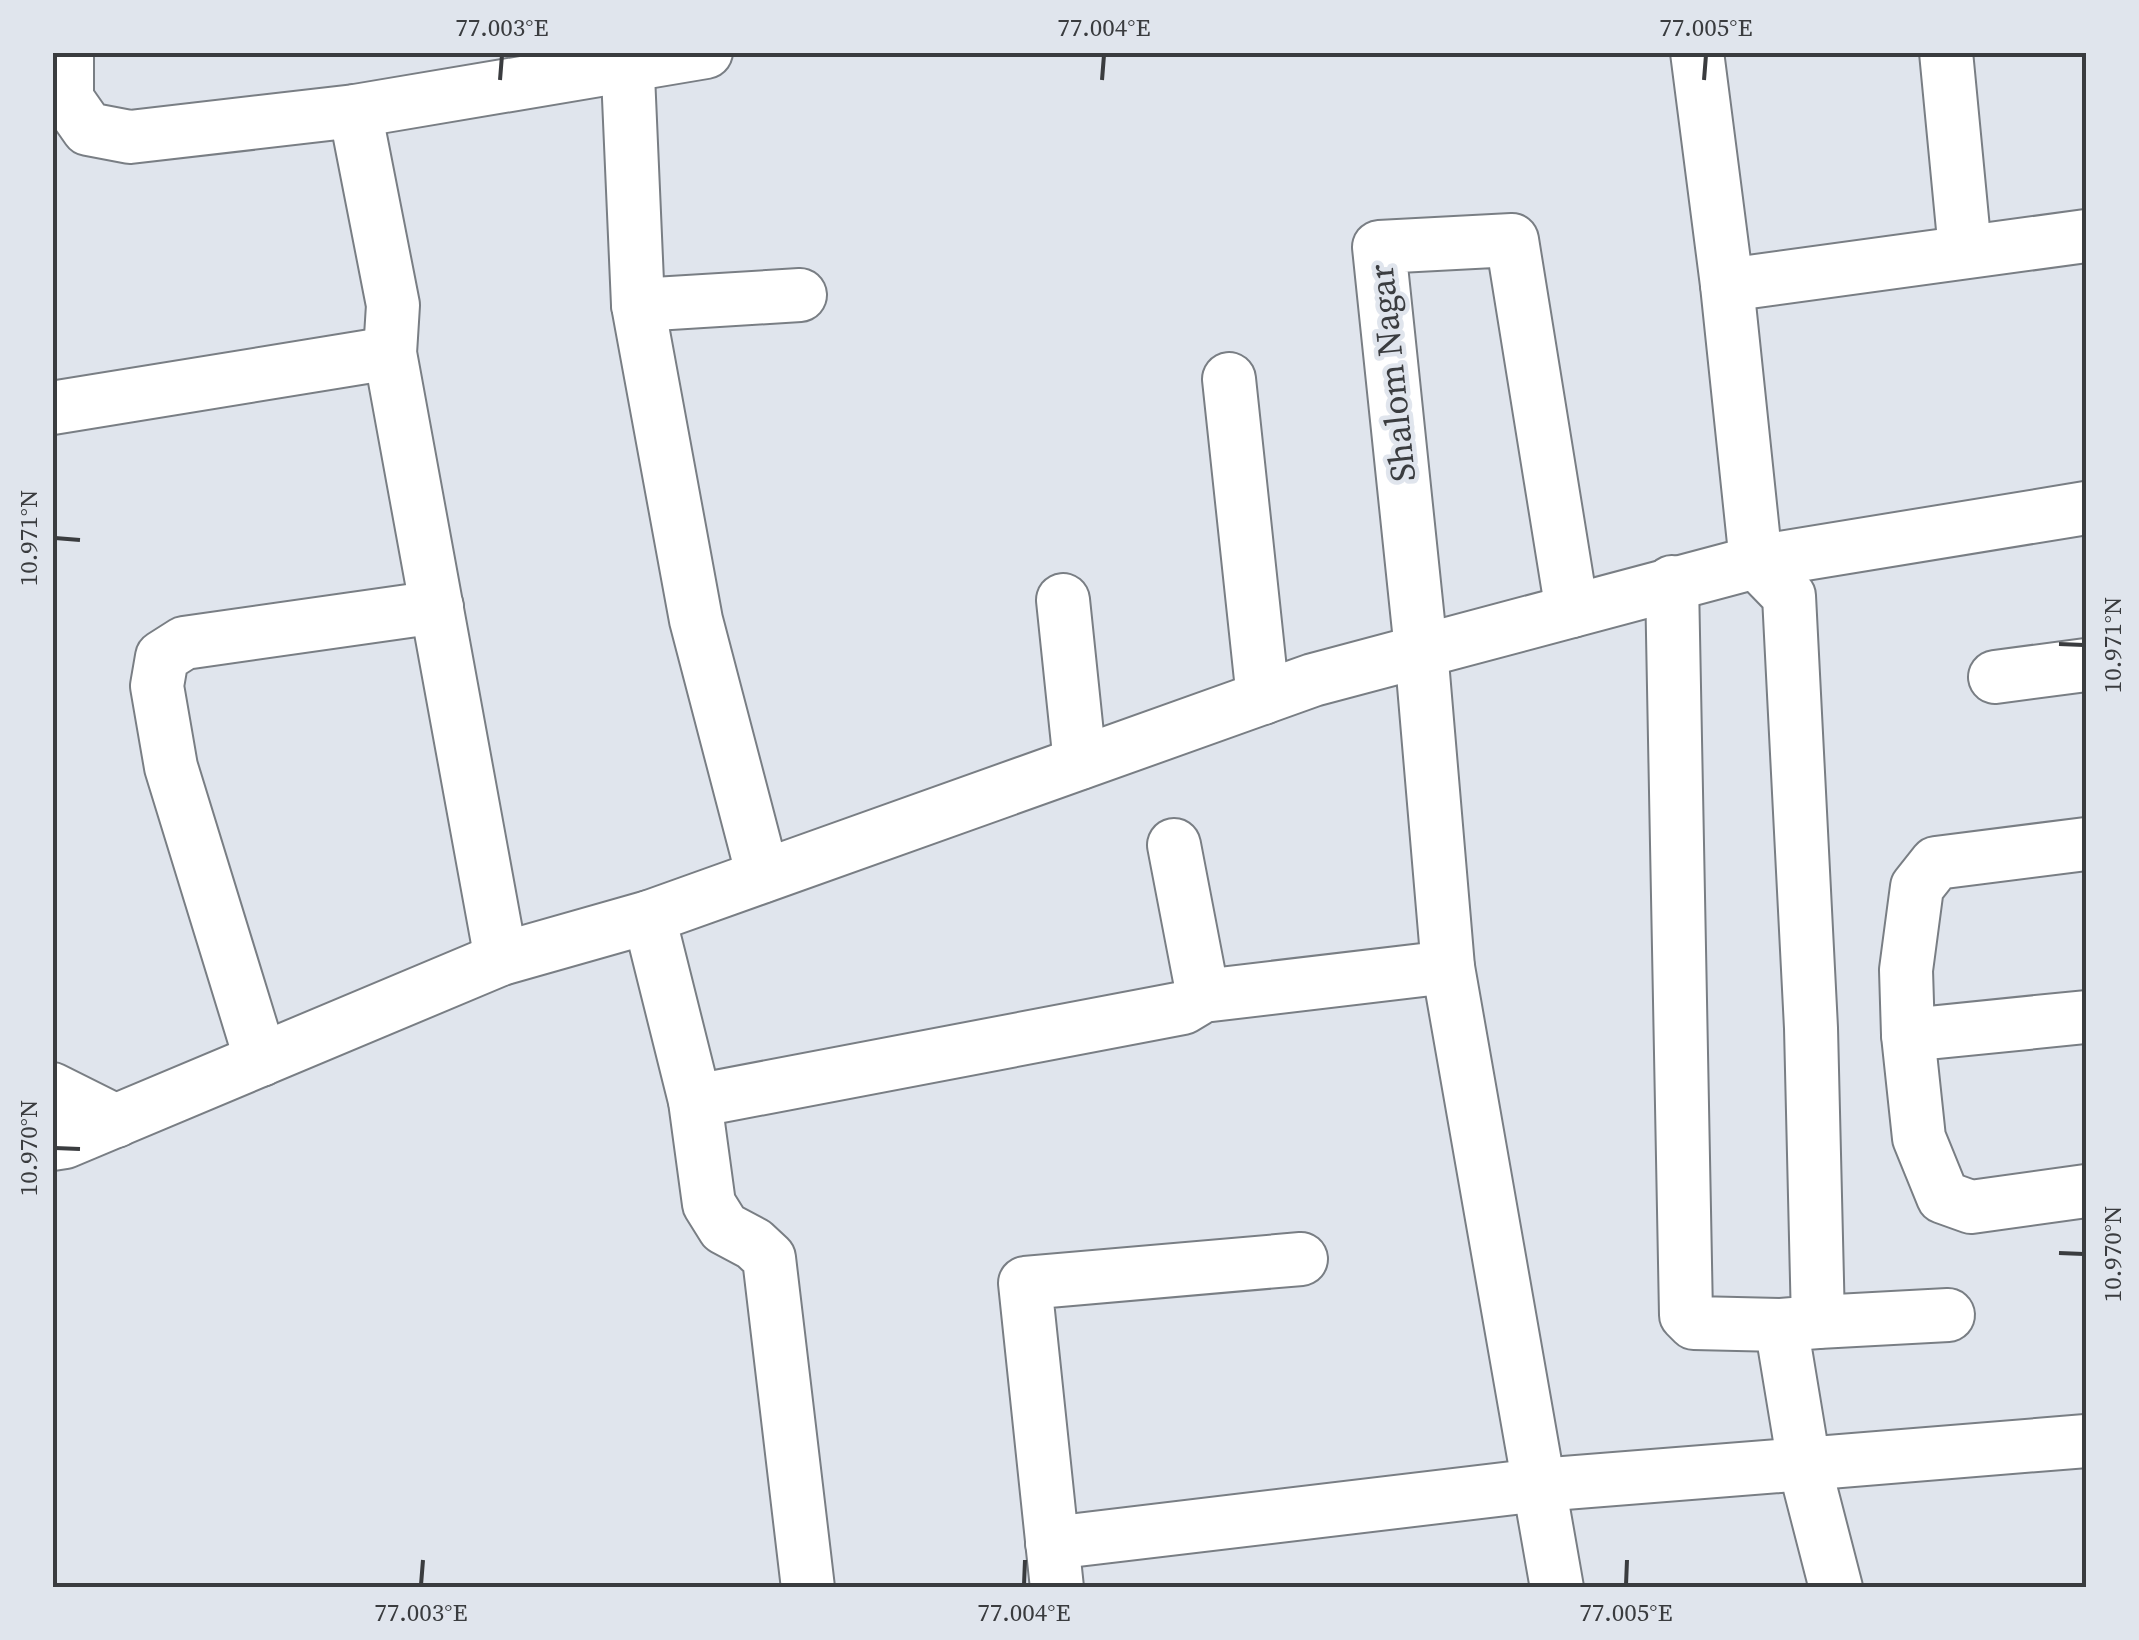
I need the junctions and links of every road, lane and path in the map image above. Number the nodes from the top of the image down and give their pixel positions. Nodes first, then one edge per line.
1 (67, 52) edge
2 (706, 52) edge
3 (1697, 52) edge
4 (1946, 52) edge
5 (628, 58) edge
6 (355, 111) junction
7 (70, 137) edge
8 (2086, 236) edge
9 (1965, 250) junction
10 (1728, 285) junction
11 (800, 295) dead end
12 (638, 305) junction
13 (390, 353) junction
14 (1230, 379) dead end
15 (52, 408) edge
16 (2086, 508) edge
17 (1756, 562) junction
18 (1672, 582) junction
19 (1063, 600) dead end
20 (436, 607) junction
21 (1572, 611) junction
22 (1420, 650) junction
23 (2086, 665) edge
24 (1995, 677) dead end
25 (1263, 698) junction
26 (1080, 764) junction
27 (1174, 844) dead end
28 (2086, 844) edge
29 (763, 876) junction
30 (649, 917) junction
31 (501, 959) junction
32 (1448, 967) junction
33 (1203, 996) junction
34 (2086, 1017) edge
35 (1908, 1035) junction
36 (260, 1060) junction
37 (52, 1088) edge
38 (695, 1102) junction
39 (116, 1120) junction
40 (52, 1144) edge
41 (2086, 1190) edge
42 (1301, 1259) dead end
43 (1948, 1315) dead end
44 (1800, 1323) junction
45 (2086, 1441) edge
46 (1804, 1464) junction
47 (1539, 1484) junction
48 (1055, 1565) edge
49 (808, 1588) edge
50 (1557, 1588) edge
51 (1836, 1588) edge

1 - 7 street
2 - 5 street
3 - 10 street
4 - 9 street
5 - 6 street
5 - 12 street
6 - 7 street
6 - 13 street
8 - 9 street
9 - 10 street
10 - 17 street
11 - 12 street
12 - 29 street
13 - 15 street
13 - 20 street
14 - 25 street
16 - 17 street
17 - 18 street
17 - 44 street
18 - 21 street
18 - 44 street
19 - 26 street
20 - 31 street
20 - 36 street
21 - 22 street
21 - 22 street, Shalom Nagar
22 - 25 street
22 - 32 street
23 - 24 street
25 - 26 street
26 - 29 street
27 - 33 street
28 - 35 street
29 - 30 street
30 - 31 street
30 - 38 street
31 - 36 street
32 - 33 street
32 - 47 street
33 - 38 street
34 - 35 street
35 - 41 street
36 - 39 street
37 - 39 street
38 - 49 street
39 - 40 street
42 - 48 street
43 - 44 street
44 - 46 street
45 - 46 street
46 - 47 street
46 - 51 street
47 - 48 street
47 - 50 street

